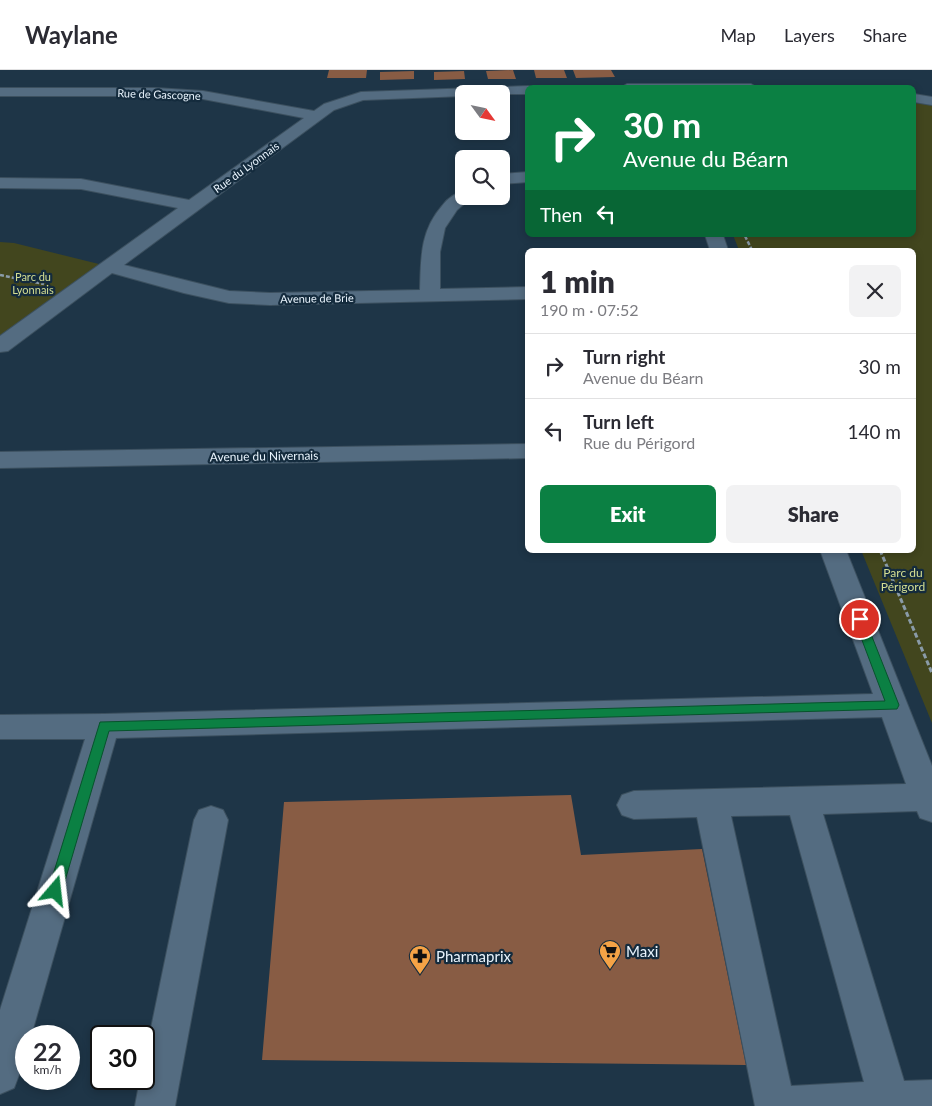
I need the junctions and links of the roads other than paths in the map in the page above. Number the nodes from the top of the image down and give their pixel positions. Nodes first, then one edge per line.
1 (652, 70) edge
2 (164, 77) dead end
3 (657, 85) edge
4 (525, 90) edge
5 (0, 92) edge
6 (156, 92) junction
7 (916, 98) edge
8 (932, 101) edge
9 (317, 116) junction
10 (525, 178) edge
11 (510, 179) edge
12 (0, 183) edge
13 (455, 204) edge
14 (192, 206) junction
15 (111, 267) junction
16 (525, 293) edge
17 (430, 296) junction
18 (0, 346) edge
19 (525, 451) edge
20 (0, 460) edge
21 (834, 553) edge
22 (893, 705) junction
23 (104, 726) junction
24 (0, 727) edge
25 (804, 801) junction
26 (930, 802) edge
27 (711, 803) junction
28 (634, 805) dead end
29 (211, 820) dead end
30 (0, 1074) edge
31 (932, 1100) edge
32 (890, 1104) edge
33 (155, 1106) edge
34 (775, 1106) edge
35 (790, 1106) edge

1 - 3 street
2 - 6 street
4 - 9 street, Rue du Lyonnais
5 - 6 street, Rue de Gascogne
6 - 9 street, Rue de Gascogne
7 - 8 street
9 - 14 street, Rue du Lyonnais
10 - 11 street
12 - 14 street
13 - 17 street
14 - 15 street, Rue du Lyonnais
15 - 17 street, Avenue de Brie
15 - 18 street, Rue du Lyonnais
16 - 17 street, Avenue de Brie
19 - 20 street, Avenue du Nivernais
21 - 22 street
22 - 23 street
22 - 26 street
23 - 24 street
23 - 30 street
25 - 26 street
25 - 27 street
25 - 32 street
27 - 28 street
27 - 34 street
29 - 33 street
31 - 32 street
32 - 35 street

